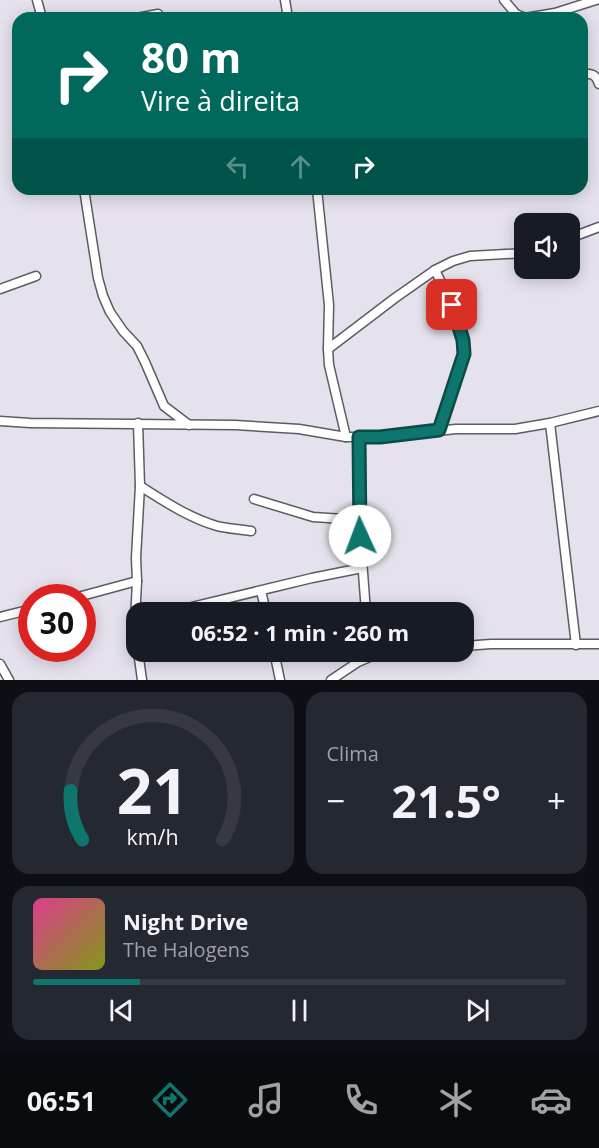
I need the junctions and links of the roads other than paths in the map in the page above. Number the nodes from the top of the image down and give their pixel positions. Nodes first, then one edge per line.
1 (504, 0) edge
2 (596, 0) edge
3 (514, 12) edge
4 (558, 12) edge
5 (588, 73) edge
6 (599, 84) edge
7 (85, 195) edge
8 (317, 195) edge
9 (599, 227) edge
10 (580, 234) edge
11 (514, 254) edge
12 (435, 270) junction
13 (36, 276) dead end
14 (0, 289) edge
15 (328, 349) junction
16 (164, 406) junction
17 (599, 411) edge
18 (0, 421) edge
19 (138, 423) junction
20 (550, 423) junction
21 (160, 425) junction
22 (189, 425) junction
23 (439, 430) junction
24 (346, 437) junction
25 (359, 437) junction
26 (140, 486) junction
27 (254, 499) dead end
28 (359, 520) junction
29 (251, 531) dead end
30 (362, 568) junction
31 (137, 582) junction
32 (261, 591) junction
33 (96, 592) edge
34 (136, 602) edge
35 (214, 602) edge
36 (264, 602) edge
37 (365, 602) edge
38 (18, 612) edge
39 (0, 617) edge
40 (599, 644) edge
41 (474, 645) edge
42 (576, 645) junction
43 (140, 662) edge
44 (276, 662) edge
45 (358, 662) edge
46 (0, 663) edge
47 (9, 680) edge
48 (142, 680) edge
49 (280, 680) edge
50 (331, 680) edge

1 - 3 street
2 - 4 street
5 - 6 street
7 - 16 street
8 - 15 street
9 - 10 street
11 - 12 street
12 - 15 street
12 - 23 street
13 - 14 street
15 - 24 street
16 - 21 street
16 - 22 street
17 - 20 street
18 - 19 street
19 - 21 street
19 - 26 street
20 - 23 street
20 - 42 street
21 - 22 street
22 - 24 street
23 - 25 street
24 - 25 street
25 - 28 street
26 - 29 street
26 - 31 street
27 - 28 street
28 - 30 street
30 - 32 street
30 - 37 street
31 - 33 street
31 - 34 street
32 - 35 street
32 - 36 street
38 - 39 street
40 - 42 street
41 - 42 street
43 - 48 street
44 - 49 street
45 - 50 street
46 - 47 street

